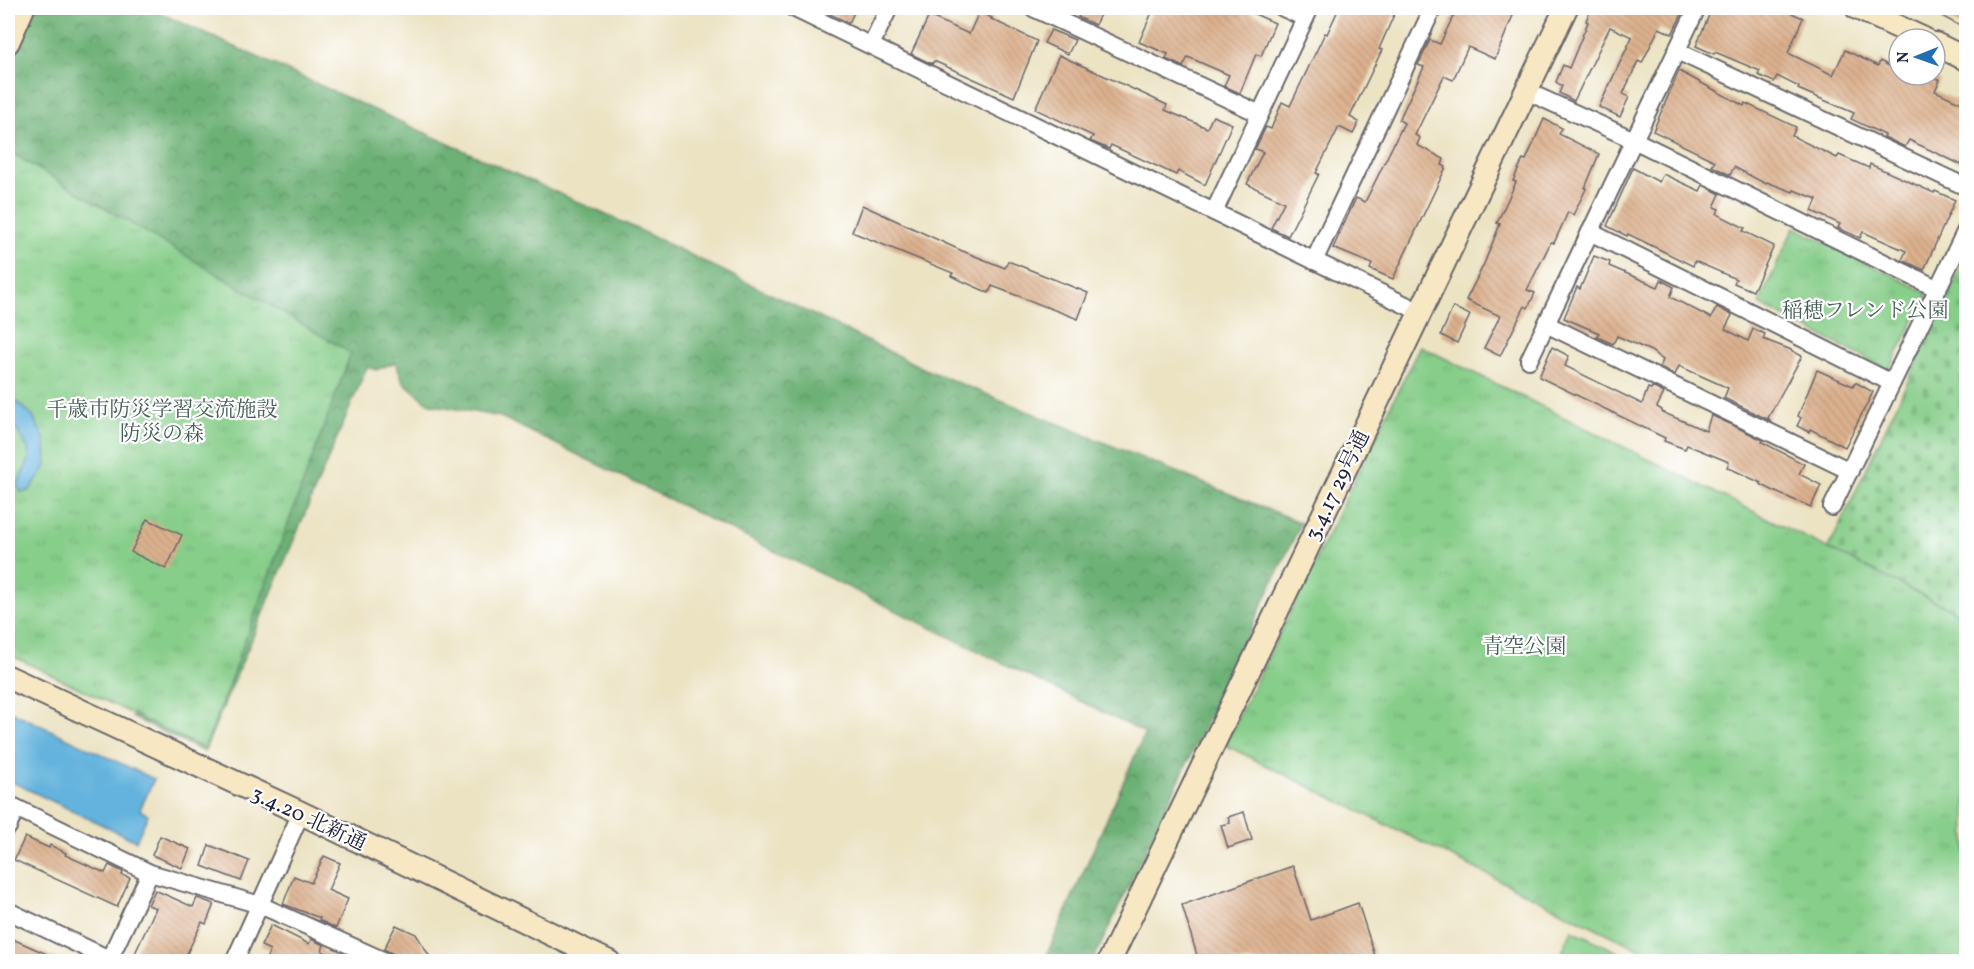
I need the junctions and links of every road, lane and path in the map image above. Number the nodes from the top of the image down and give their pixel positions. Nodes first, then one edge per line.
1 (23, 8) edge
2 (794, 8) edge
3 (889, 8) edge
4 (1033, 8) edge
5 (1283, 8) edge
6 (1433, 8) edge
7 (1566, 8) edge
8 (1697, 8) edge
9 (1857, 8) edge
10 (1307, 13) edge
11 (1898, 27) edge
12 (8, 42) edge
13 (871, 45) junction
14 (1947, 50) edge
15 (1677, 51) junction
16 (1966, 59) edge
17 (1526, 92) junction
18 (1260, 114) junction
19 (1634, 140) junction
20 (1966, 187) edge
21 (1214, 212) junction
22 (1966, 230) edge
23 (1590, 232) junction
24 (1314, 261) junction
25 (1938, 289) junction
26 (1420, 312) junction
27 (1546, 324) junction
28 (1529, 360) dead end
29 (1892, 383) junction
30 (1850, 471) junction
31 (1833, 507) dead end
32 (8, 677) edge
33 (12, 806) edge
34 (301, 813) junction
35 (8, 827) edge
36 (150, 873) junction
37 (261, 905) junction
38 (8, 911) edge
39 (361, 956) edge
40 (598, 959) edge
41 (109, 960) edge
42 (234, 962) edge
43 (387, 962) edge
44 (1108, 962) edge

1 - 12 street
2 - 13 street
3 - 13 street
4 - 18 street
5 - 10 street
6 - 24 street
7 - 17 street, 3.4.17 29号通
8 - 15 street
9 - 11 street
10 - 18 street
13 - 21 street
14 - 16 street
15 - 19 street
15 - 20 street
17 - 19 street
17 - 26 street, 3.4.17 29号通
18 - 21 street
19 - 23 street
19 - 25 street
21 - 24 street
22 - 25 street
23 - 27 street
23 - 29 street
24 - 26 street
25 - 29 street
26 - 44 street, 3.4.17 29号通
27 - 28 street
27 - 30 street
29 - 30 street
30 - 31 street
32 - 34 street, 3.4.20 北新通
33 - 35 street
33 - 36 street
34 - 37 street
34 - 40 street, 3.4.20 北新通
36 - 37 street
36 - 41 street
37 - 39 street
37 - 42 street
38 - 41 street
39 - 43 street

